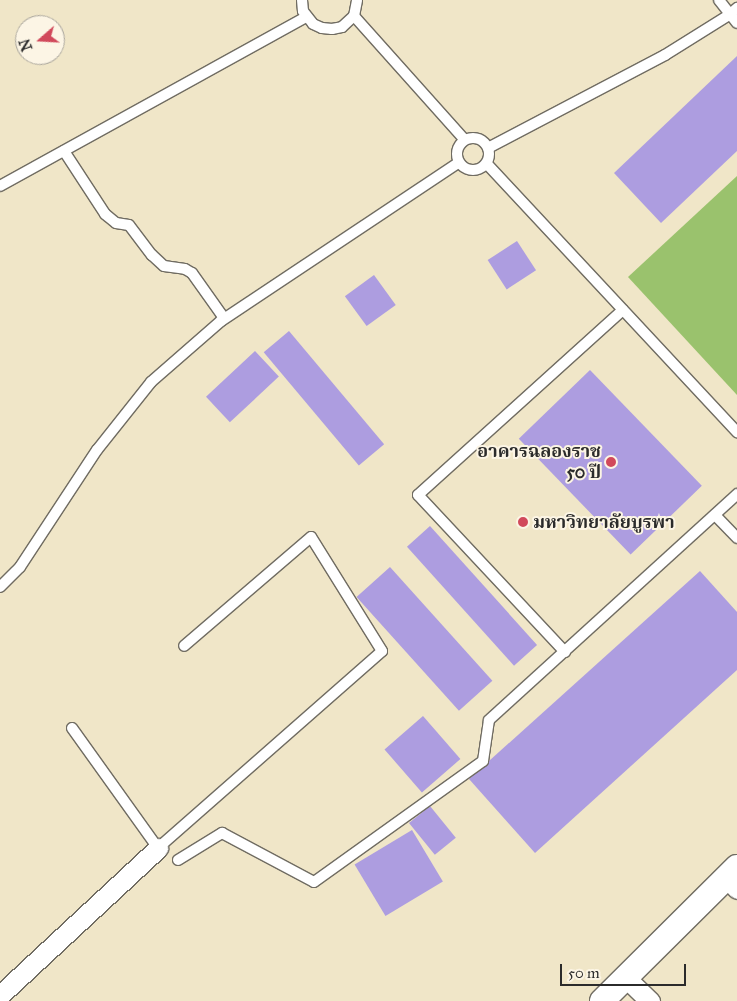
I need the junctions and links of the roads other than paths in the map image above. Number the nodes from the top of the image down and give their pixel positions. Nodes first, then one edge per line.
1 (302, 0) edge
2 (357, 0) edge
3 (720, 0) edge
4 (733, 12) edge
5 (306, 16) junction
6 (354, 16) junction
7 (737, 23) edge
8 (465, 140) junction
9 (488, 148) junction
10 (64, 150) junction
11 (459, 162) junction
12 (487, 164) junction
13 (0, 186) edge
14 (623, 310) junction
15 (224, 318) junction
16 (737, 432) edge
17 (737, 494) edge
18 (715, 515) junction
19 (737, 538) edge
20 (0, 588) edge
21 (184, 646) dead end
22 (565, 652) junction
23 (72, 728) dead end
24 (158, 848) junction
25 (178, 860) dead end
26 (733, 878) edge
27 (625, 977) junction
28 (0, 995) edge
29 (602, 1001) edge
30 (650, 1001) edge

1 - 5 lane
2 - 6 lane
3 - 4 lane
4 - 7 lane
4 - 9 lane
5 - 6 lane
5 - 10 lane
6 - 8 lane
8 - 9 lane
8 - 11 lane
9 - 12 lane
10 - 13 lane
10 - 15 lane
11 - 12 lane
11 - 15 lane
12 - 14 lane
14 - 16 lane
14 - 22 lane
15 - 20 lane
17 - 18 lane
18 - 19 lane
18 - 22 lane
21 - 24 lane
22 - 25 lane
23 - 24 lane
24 - 28 street
26 - 27 street
27 - 29 street
27 - 30 street

